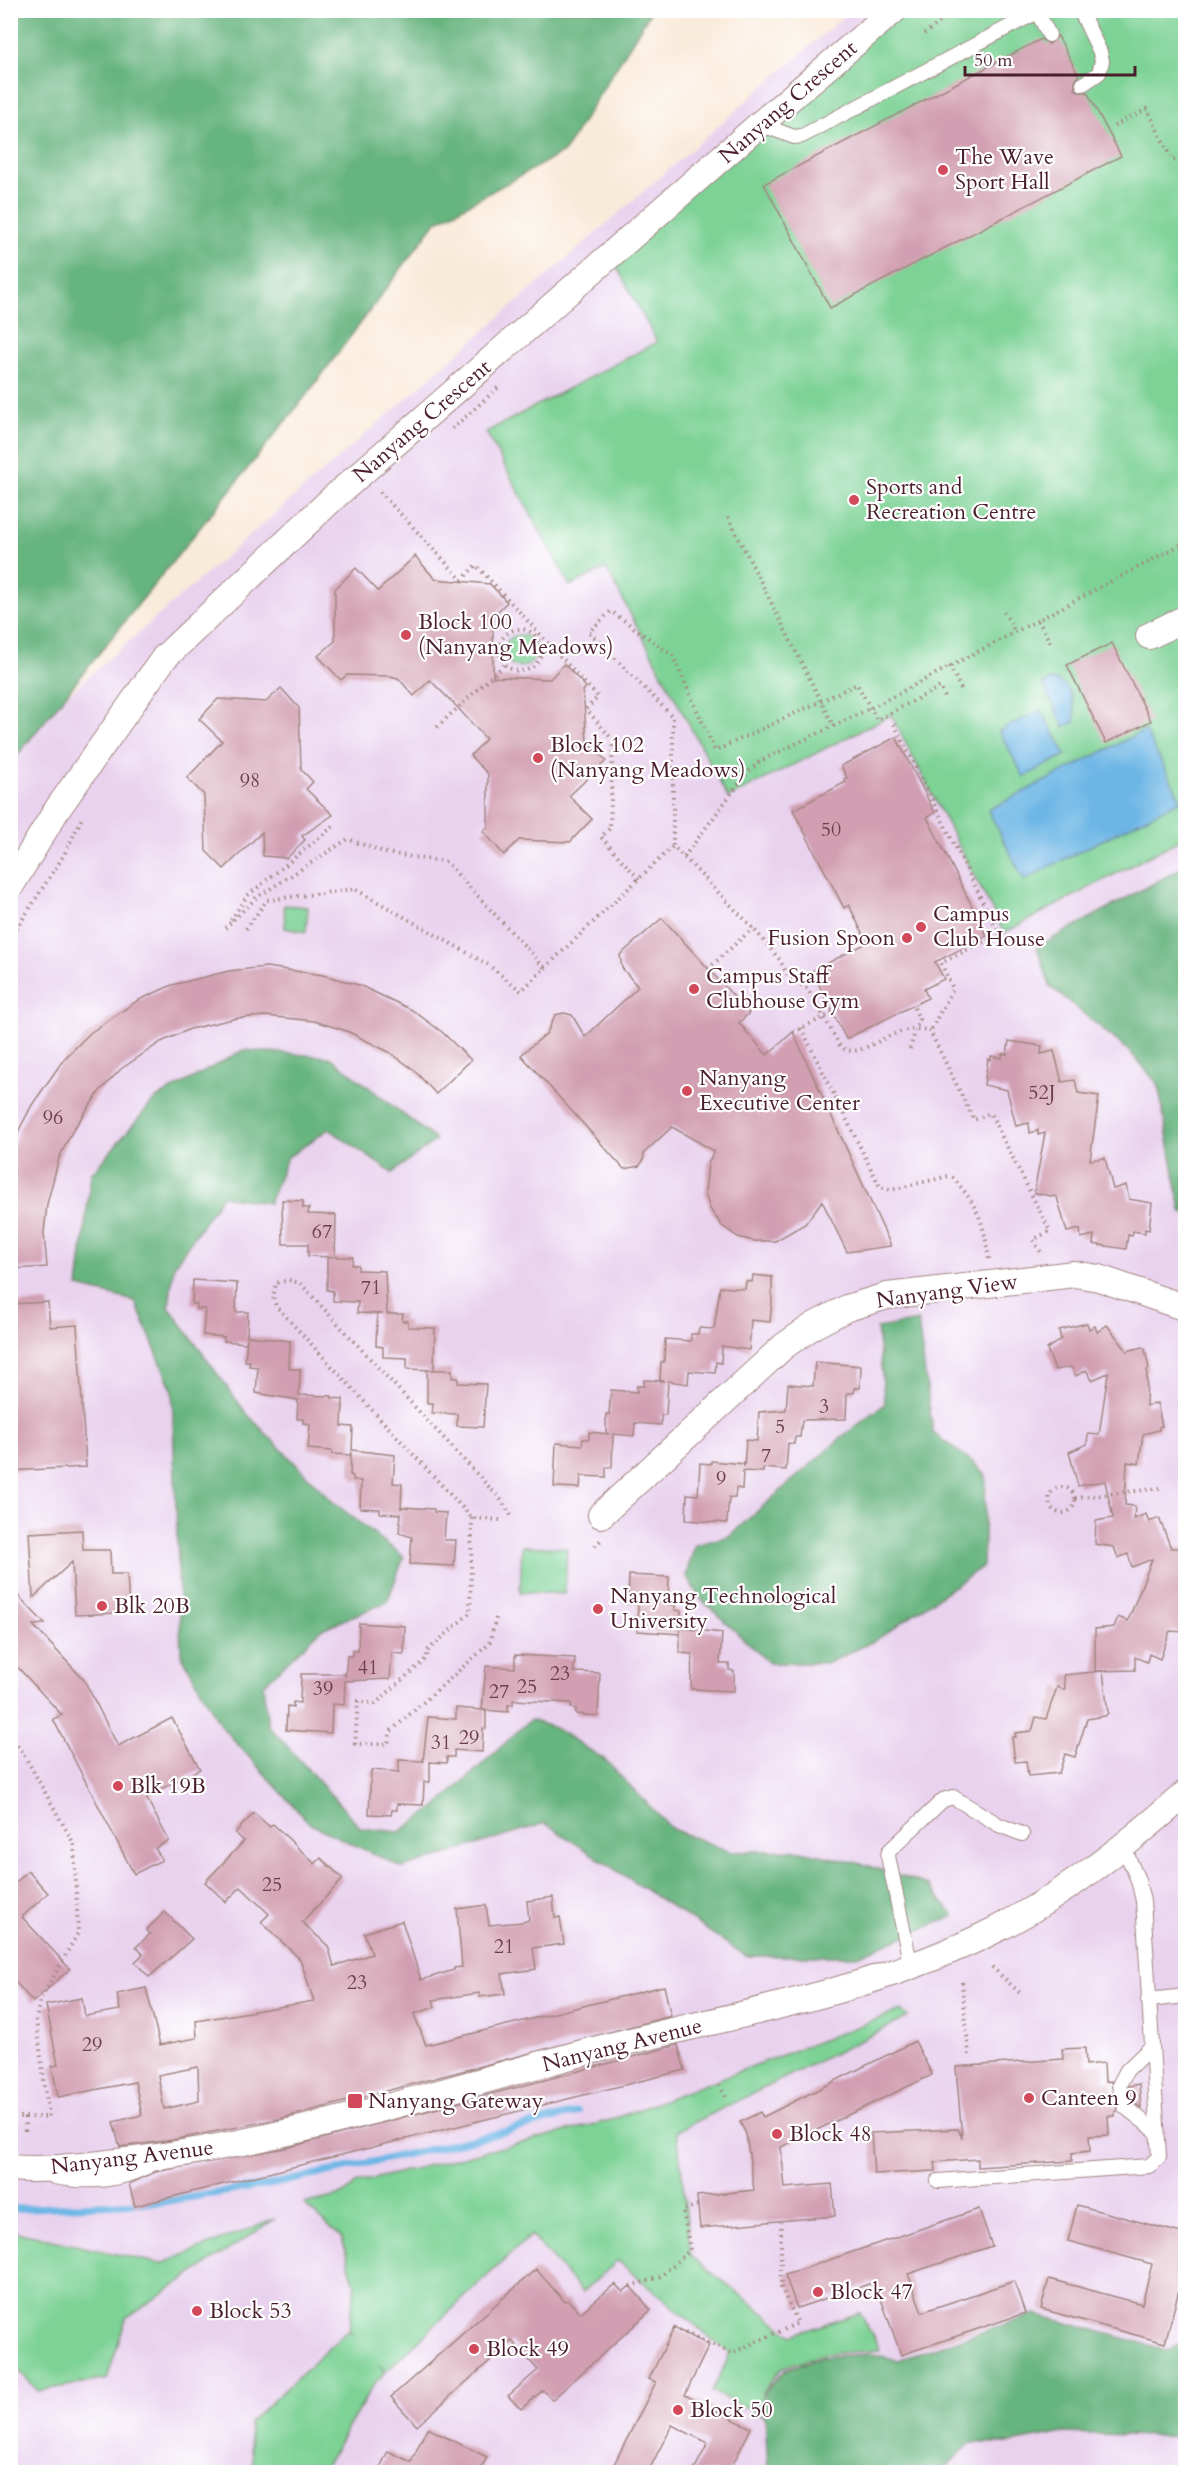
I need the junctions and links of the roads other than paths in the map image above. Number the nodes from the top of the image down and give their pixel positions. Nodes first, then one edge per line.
1 (894, 10) edge
2 (1080, 10) edge
3 (1039, 12) edge
4 (1049, 35) dead end
5 (1083, 84) dead end
6 (760, 124) junction
7 (1185, 618) edge
8 (1149, 636) dead end
9 (10, 887) edge
10 (1185, 1308) edge
11 (601, 1515) dead end
12 (1185, 1793) edge
13 (1174, 1812) edge
14 (1022, 1834) dead end
15 (1124, 1848) junction
16 (911, 1967) junction
17 (1185, 1996) edge
18 (1148, 2000) junction
19 (1151, 2047) junction
20 (1156, 2132) junction
21 (18, 2168) edge
22 (938, 2181) dead end

1 - 6 street, Nanyang Crescent
2 - 5 lane
3 - 4 lane
3 - 6 lane
6 - 9 street, Nanyang Crescent
7 - 8 street
10 - 11 street, Nanyang View
12 - 13 street, Nanyang Avenue
13 - 15 street, Nanyang Avenue
14 - 16 lane
15 - 16 street, Nanyang Avenue
15 - 18 lane
16 - 21 street, Nanyang Avenue
17 - 18 lane
18 - 19 lane
19 - 20 lane
19 - 20 lane
20 - 22 lane

